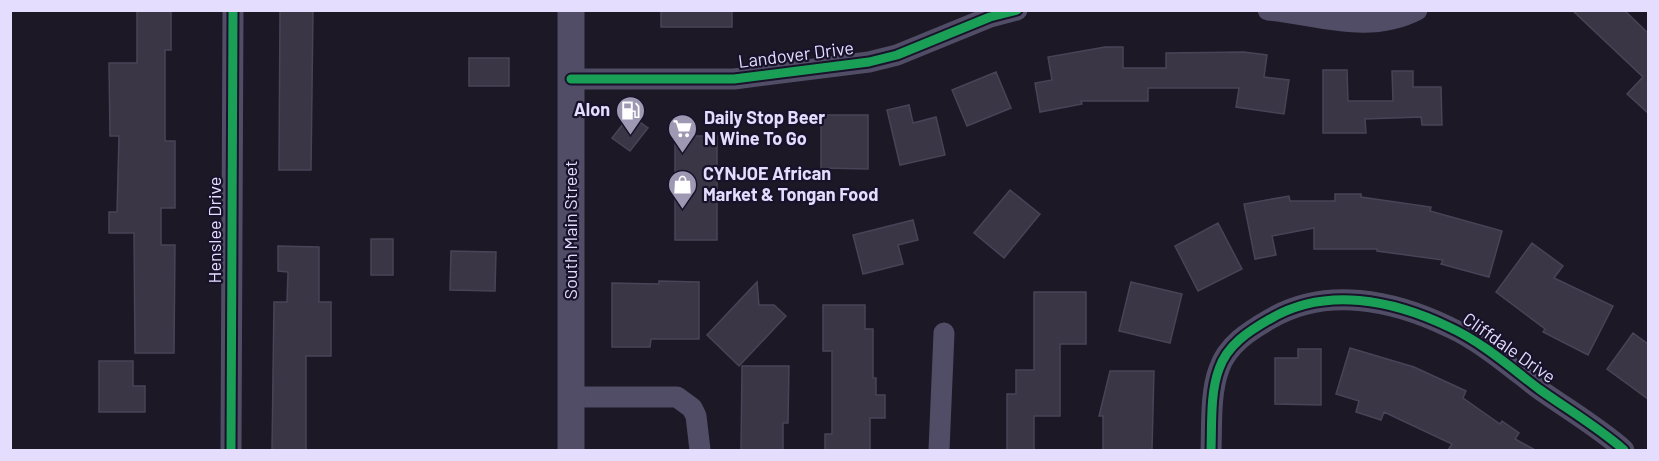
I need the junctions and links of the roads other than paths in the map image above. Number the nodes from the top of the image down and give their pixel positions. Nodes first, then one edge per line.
1 (233, 10) edge
2 (572, 10) edge
3 (1017, 10) edge
4 (1268, 10) edge
5 (1417, 10) edge
6 (571, 79) junction
7 (944, 333) dead end
8 (571, 397) junction
9 (231, 450) edge
10 (571, 450) edge
11 (700, 450) edge
12 (939, 450) edge
13 (1211, 450) edge
14 (1624, 450) edge

1 - 9 street, Henslee Drive
2 - 6 street, South Main Street
3 - 6 street, Landover Drive
4 - 5 street
6 - 8 street, South Main Street
7 - 12 street
8 - 10 street, South Main Street
8 - 11 street
13 - 14 street, Cliffdale Drive

